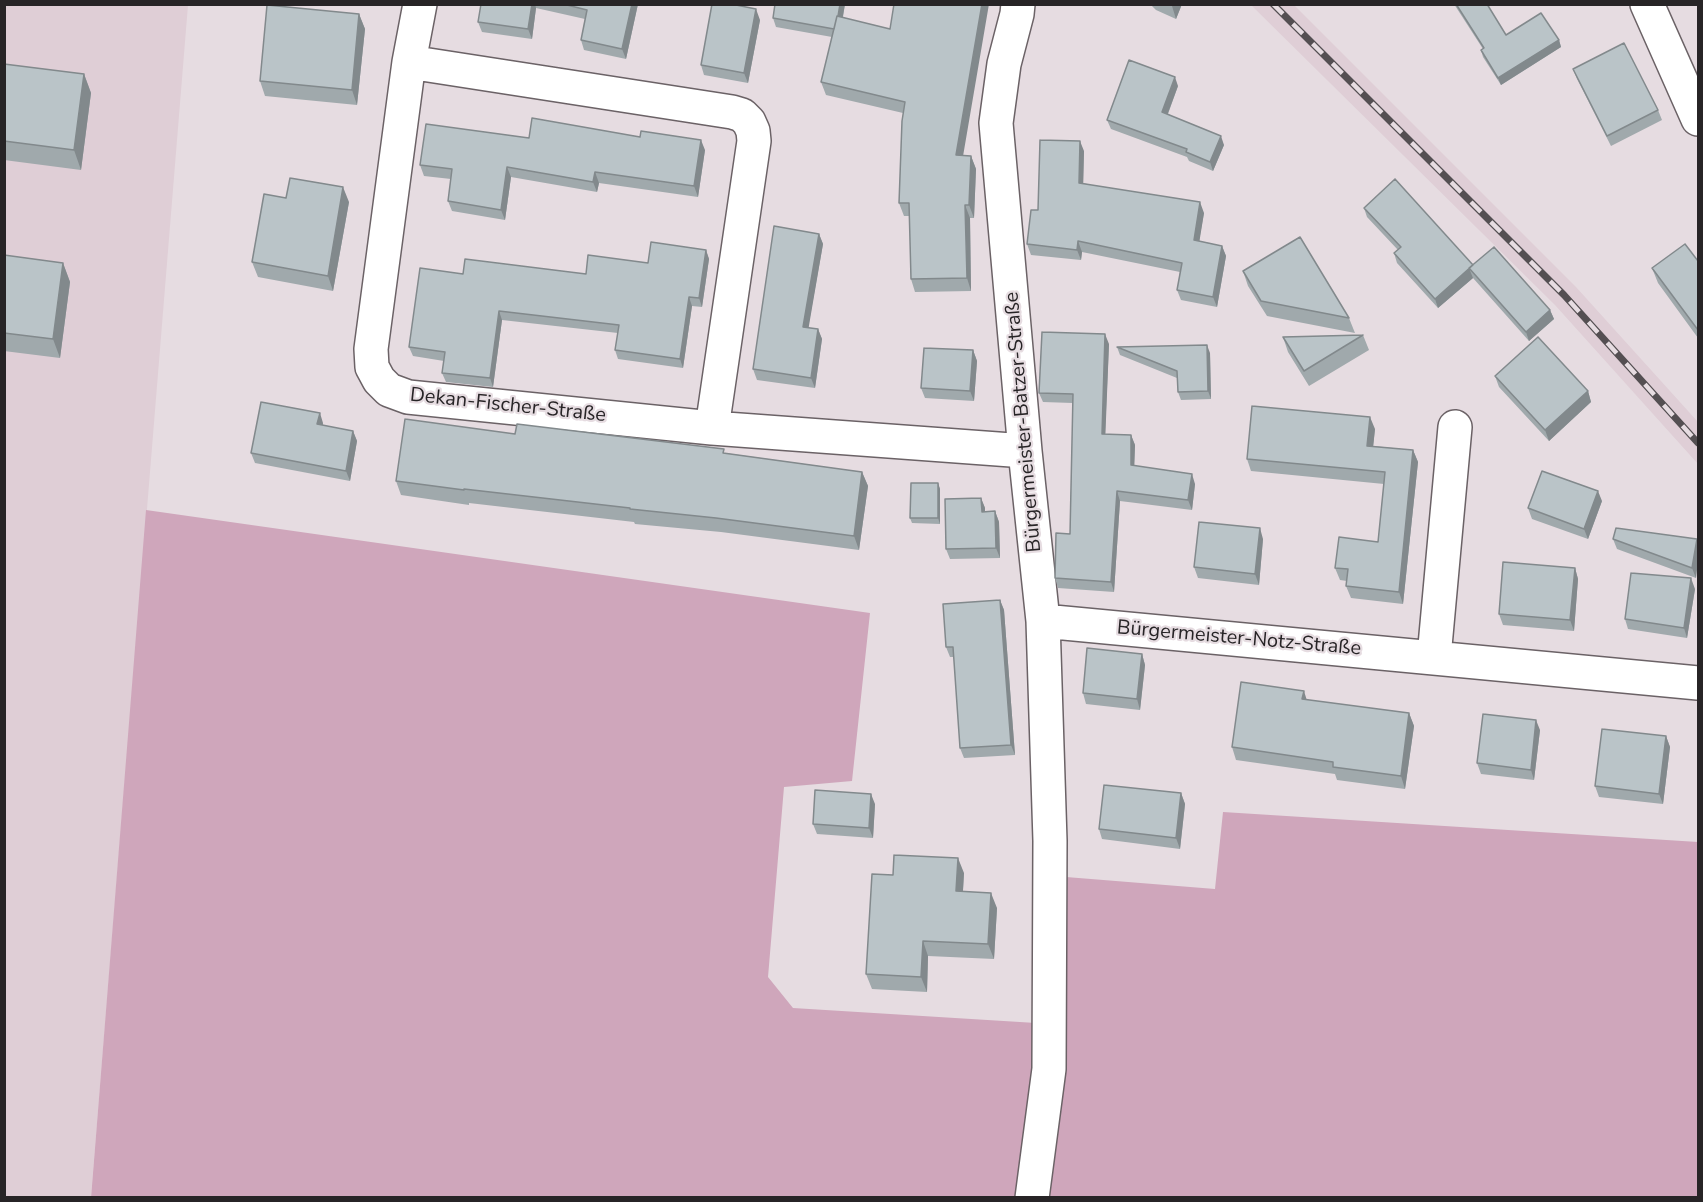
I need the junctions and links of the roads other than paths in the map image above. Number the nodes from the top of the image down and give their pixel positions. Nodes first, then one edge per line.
1 (420, 4) edge
2 (1018, 4) edge
3 (1647, 4) edge
4 (409, 62) junction
5 (1698, 119) edge
6 (1455, 427) dead end
7 (712, 429) junction
8 (1025, 451) junction
9 (1043, 621) junction
10 (1434, 657) junction
11 (1698, 683) edge
12 (1032, 1197) edge

1 - 4 street, Dekan-Fischer-Straße
2 - 8 street, Bürgermeister-Batzer-Straße
3 - 5 street
4 - 7 street
4 - 7 street, Dekan-Fischer-Straße
6 - 10 street
7 - 8 street, Dekan-Fischer-Straße
8 - 9 street, Bürgermeister-Batzer-Straße
9 - 10 street, Bürgermeister-Notz-Straße
9 - 12 street, Bürgermeister-Batzer-Straße
10 - 11 street, Bürgermeister-Notz-Straße

